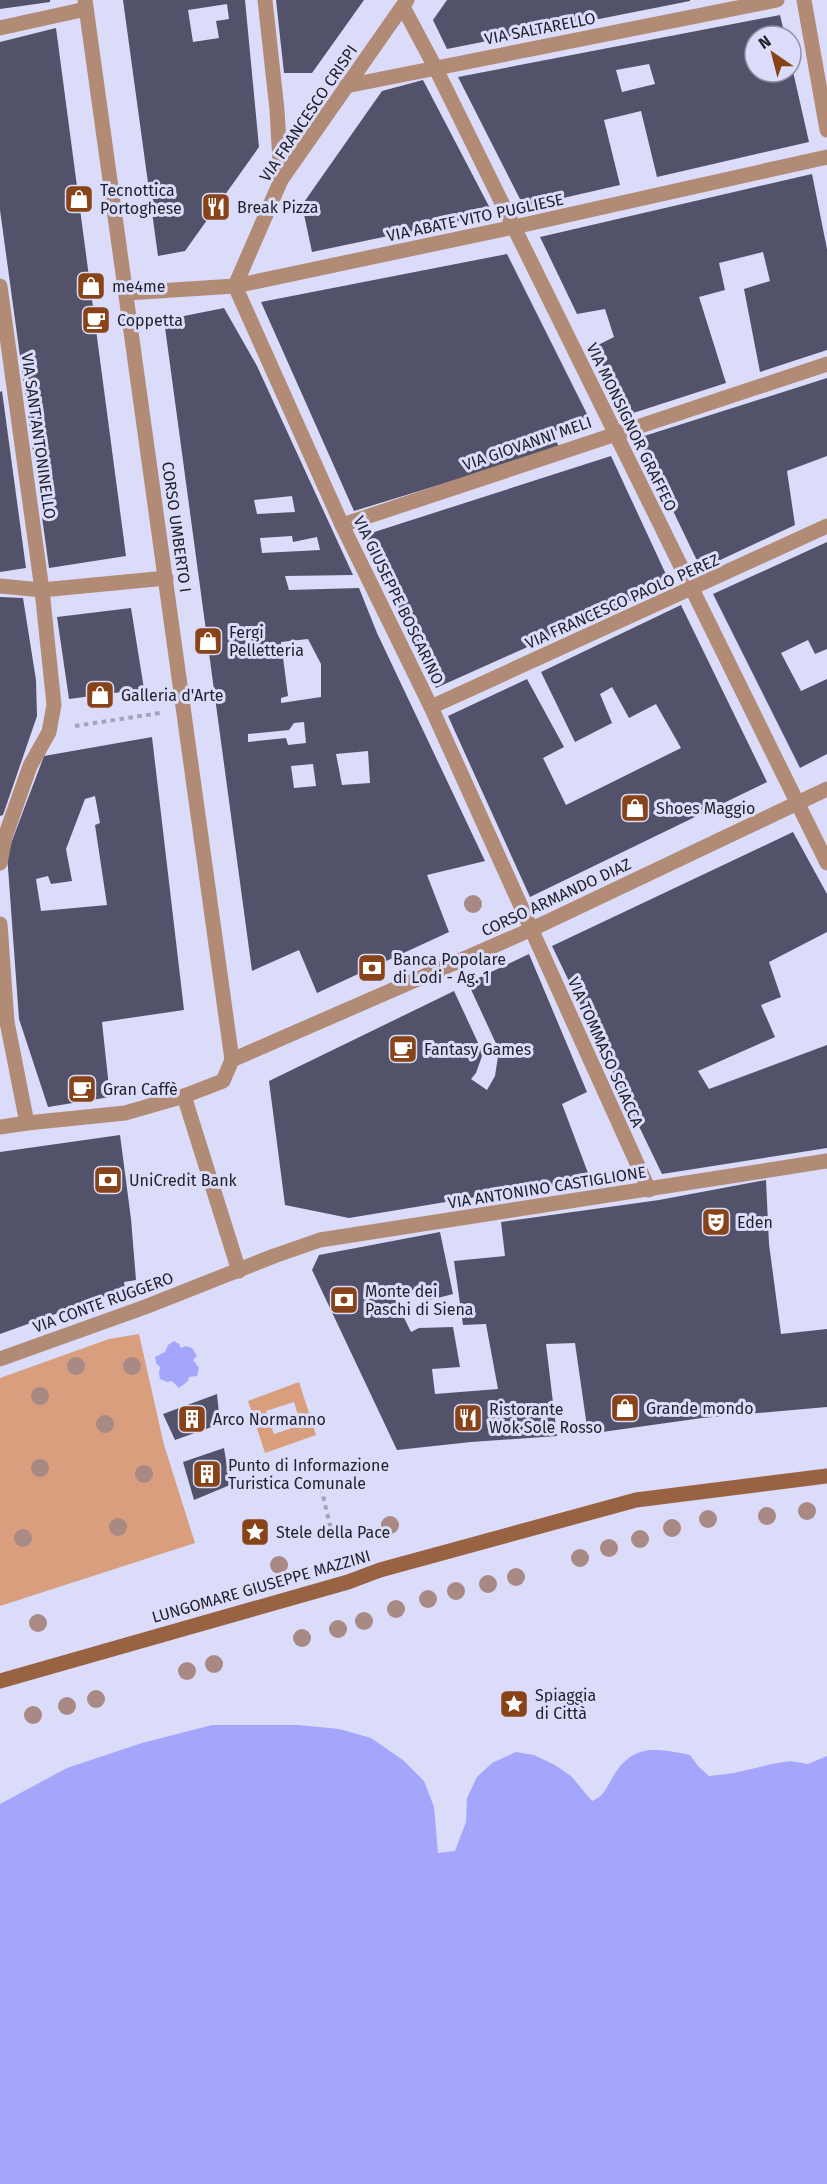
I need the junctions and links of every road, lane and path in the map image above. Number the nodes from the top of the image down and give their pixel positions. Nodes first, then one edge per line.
1 (265, 0) edge
2 (777, 0) edge
3 (804, 0) edge
4 (405, 3) edge
5 (85, 4) edge
6 (0, 28) edge
7 (435, 67) junction
8 (346, 86) junction
9 (827, 130) edge
10 (827, 157) edge
11 (281, 180) junction
12 (514, 227) junction
13 (0, 286) edge
14 (235, 286) junction
15 (127, 293) junction
16 (827, 364) edge
17 (615, 433) junction
18 (342, 525) junction
19 (827, 526) edge
20 (166, 578) junction
21 (0, 586) edge
22 (42, 590) junction
23 (692, 590) junction
24 (431, 708) junction
25 (184, 710) junction
26 (49, 732) junction
27 (827, 789) edge
28 (797, 804) junction
29 (0, 863) edge
30 (827, 863) edge
31 (0, 924) edge
32 (530, 930) junction
33 (232, 1060) junction
34 (184, 1096) junction
35 (27, 1123) junction
36 (0, 1127) edge
37 (827, 1161) edge
38 (649, 1190) junction
39 (239, 1271) junction
40 (0, 1359) edge
41 (827, 1476) edge
42 (318, 1479) dead end
43 (332, 1534) dead end
44 (0, 1681) edge

1 - 11 street
2 - 7 street, VIA SALTARELLO
3 - 9 street
4 - 7 street, VIA MONSIGNOR GRAFFEO
4 - 8 street, VIA FRANCESCO CRISPI
5 - 6 street
5 - 15 street, CORSO UMBERTO I
7 - 8 street, VIA SALTARELLO
7 - 12 street, VIA MONSIGNOR GRAFFEO
8 - 11 street, VIA FRANCESCO CRISPI
10 - 12 street, VIA ABATE VITO PUGLIESE
11 - 14 street, VIA FRANCESCO CRISPI
12 - 14 street, VIA ABATE VITO PUGLIESE
12 - 17 street, VIA MONSIGNOR GRAFFEO
13 - 22 street, VIA SANT'ANTONINELLO
14 - 15 street, VIA ABATE VITO PUGLIESE
14 - 18 street, VIA GIUSEPPE BOSCARINO
15 - 20 street, CORSO UMBERTO I
16 - 17 street, VIA GIOVANNI MELI
17 - 18 street, VIA GIOVANNI MELI
17 - 23 street, VIA MONSIGNOR GRAFFEO
18 - 24 street, VIA GIUSEPPE BOSCARINO
19 - 23 street, VIA FRANCESCO PAOLO PEREZ
20 - 22 street
20 - 25 street, CORSO UMBERTO I
21 - 22 street
22 - 26 street, VIA SANT'ANTONINELLO
23 - 24 street, VIA FRANCESCO PAOLO PEREZ
23 - 28 street, VIA MONSIGNOR GRAFFEO
24 - 32 street, VIA GIUSEPPE BOSCARINO
25 - 26 path
25 - 33 street, CORSO UMBERTO I
26 - 29 street
27 - 28 street, CORSO ARMANDO DIAZ
28 - 30 street, VIA MONSIGNOR GRAFFEO
28 - 32 street, CORSO ARMANDO DIAZ
31 - 35 street
32 - 33 street, CORSO ARMANDO DIAZ
32 - 38 street, VIA TOMMASO SCIACCA
33 - 34 street
34 - 35 street
34 - 39 street
35 - 36 street
37 - 38 street, VIA ANTONINO CASTIGLIONE
38 - 39 street, VIA ANTONINO CASTIGLIONE
39 - 40 street, VIA CONTE RUGGERO
41 - 44 main road, LUNGOMARE GIUSEPPE MAZZINI
42 - 43 path

